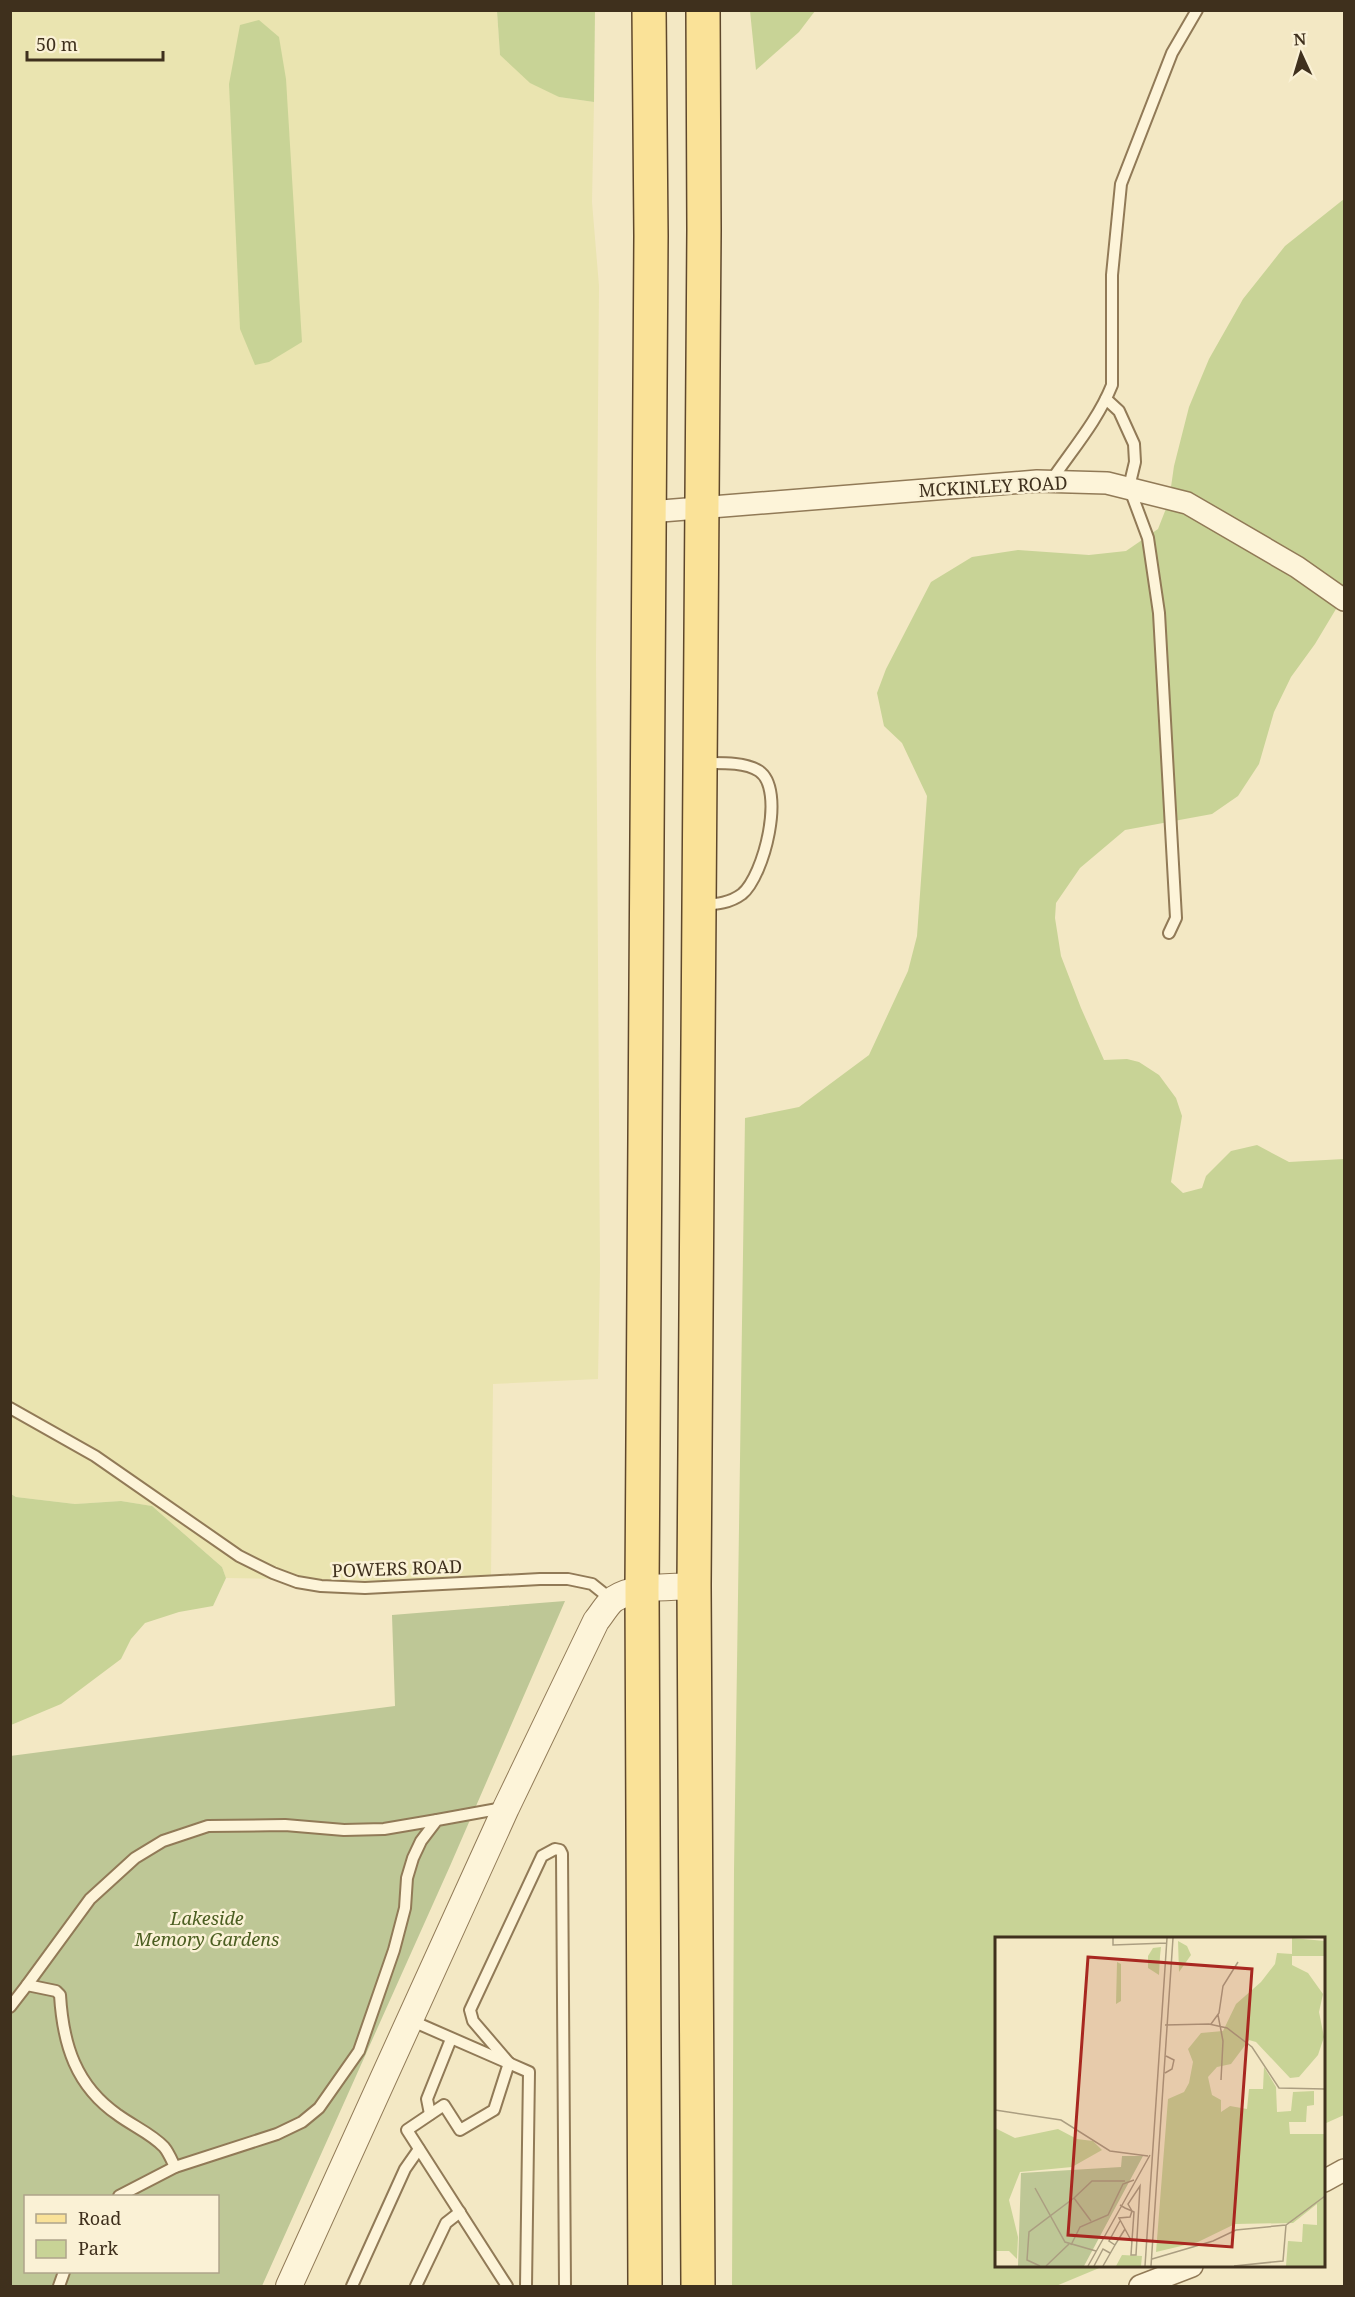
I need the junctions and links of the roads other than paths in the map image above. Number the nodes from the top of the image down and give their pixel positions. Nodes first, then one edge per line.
1 (649, 10) edge
2 (703, 10) edge
3 (1197, 10) edge
4 (1106, 399) junction
5 (1051, 481) junction
6 (1129, 487) junction
7 (702, 508) junction
8 (649, 512) junction
9 (1344, 600) edge
10 (701, 764) junction
11 (699, 905) junction
12 (1168, 933) dead end
13 (10, 1408) edge
14 (694, 1586) junction
15 (627, 1595) junction
16 (506, 1808) junction
17 (437, 1820) junction
18 (27, 1985) junction
19 (10, 2007) edge
20 (410, 2020) junction
21 (451, 2039) junction
22 (509, 2063) junction
23 (430, 2114) junction
24 (644, 2128) junction
25 (419, 2149) junction
26 (175, 2168) junction
27 (1344, 2170) edge
28 (1325, 2180) edge
29 (121, 2195) edge
30 (460, 2212) junction
31 (1187, 2267) edge
32 (289, 2286) edge
33 (352, 2286) edge
34 (416, 2286) edge
35 (507, 2286) edge
36 (526, 2286) edge
37 (565, 2286) edge
38 (645, 2286) edge
39 (666, 2286) edge
40 (698, 2286) edge
41 (1140, 2286) edge

1 - 8 main road
2 - 7 main road
3 - 4 lane
4 - 5 lane
4 - 6 lane
5 - 6 street, MCKINLEY ROAD
5 - 7 street, MCKINLEY ROAD
6 - 9 street, MCKINLEY ROAD
6 - 12 lane
7 - 8 street, MCKINLEY ROAD
7 - 10 main road
8 - 15 main road
10 - 11 main road
10 - 11 lane
11 - 14 main road
13 - 15 lane, POWERS ROAD
14 - 15 street
14 - 40 main road
15 - 16 street
15 - 24 main road
16 - 17 lane
16 - 20 street
17 - 18 lane
17 - 26 lane
18 - 19 lane
18 - 26 lane
20 - 21 lane
20 - 32 street
21 - 22 lane
21 - 23 lane
22 - 23 lane
22 - 36 lane
22 - 37 lane
23 - 25 lane
24 - 38 main road
24 - 39 main road
25 - 30 lane
25 - 33 lane
26 - 29 lane
27 - 28 street
30 - 34 lane
30 - 35 lane
31 - 41 street

